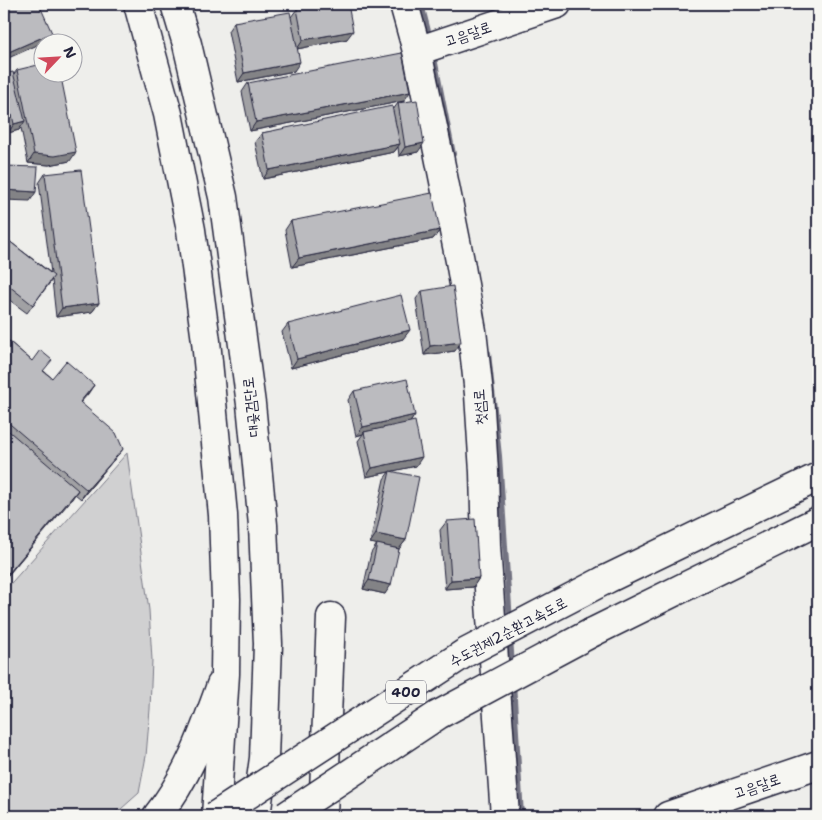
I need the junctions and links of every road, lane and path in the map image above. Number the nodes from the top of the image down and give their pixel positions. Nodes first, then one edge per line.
1 (138, 4) edge
2 (175, 4) edge
3 (404, 4) edge
4 (557, 4) edge
5 (426, 48) junction
6 (818, 477) edge
7 (818, 521) edge
8 (331, 617) dead end
9 (226, 674) junction
10 (818, 765) edge
11 (157, 816) edge
12 (215, 816) edge
13 (256, 816) edge
14 (286, 816) edge
15 (323, 816) edge
16 (506, 816) edge
17 (668, 816) edge

1 - 9 main road
2 - 13 main road, 대곶검단로
3 - 5 main road, 첫섬로
4 - 5 main road, 고음달로
5 - 16 main road, 첫섬로
6 - 12 main road, 수도권제2순환고속도로 / 400, bridge
7 - 14 main road, 400, bridge
8 - 15 main road
9 - 11 main road
9 - 12 main road
10 - 17 main road, 고음달로

